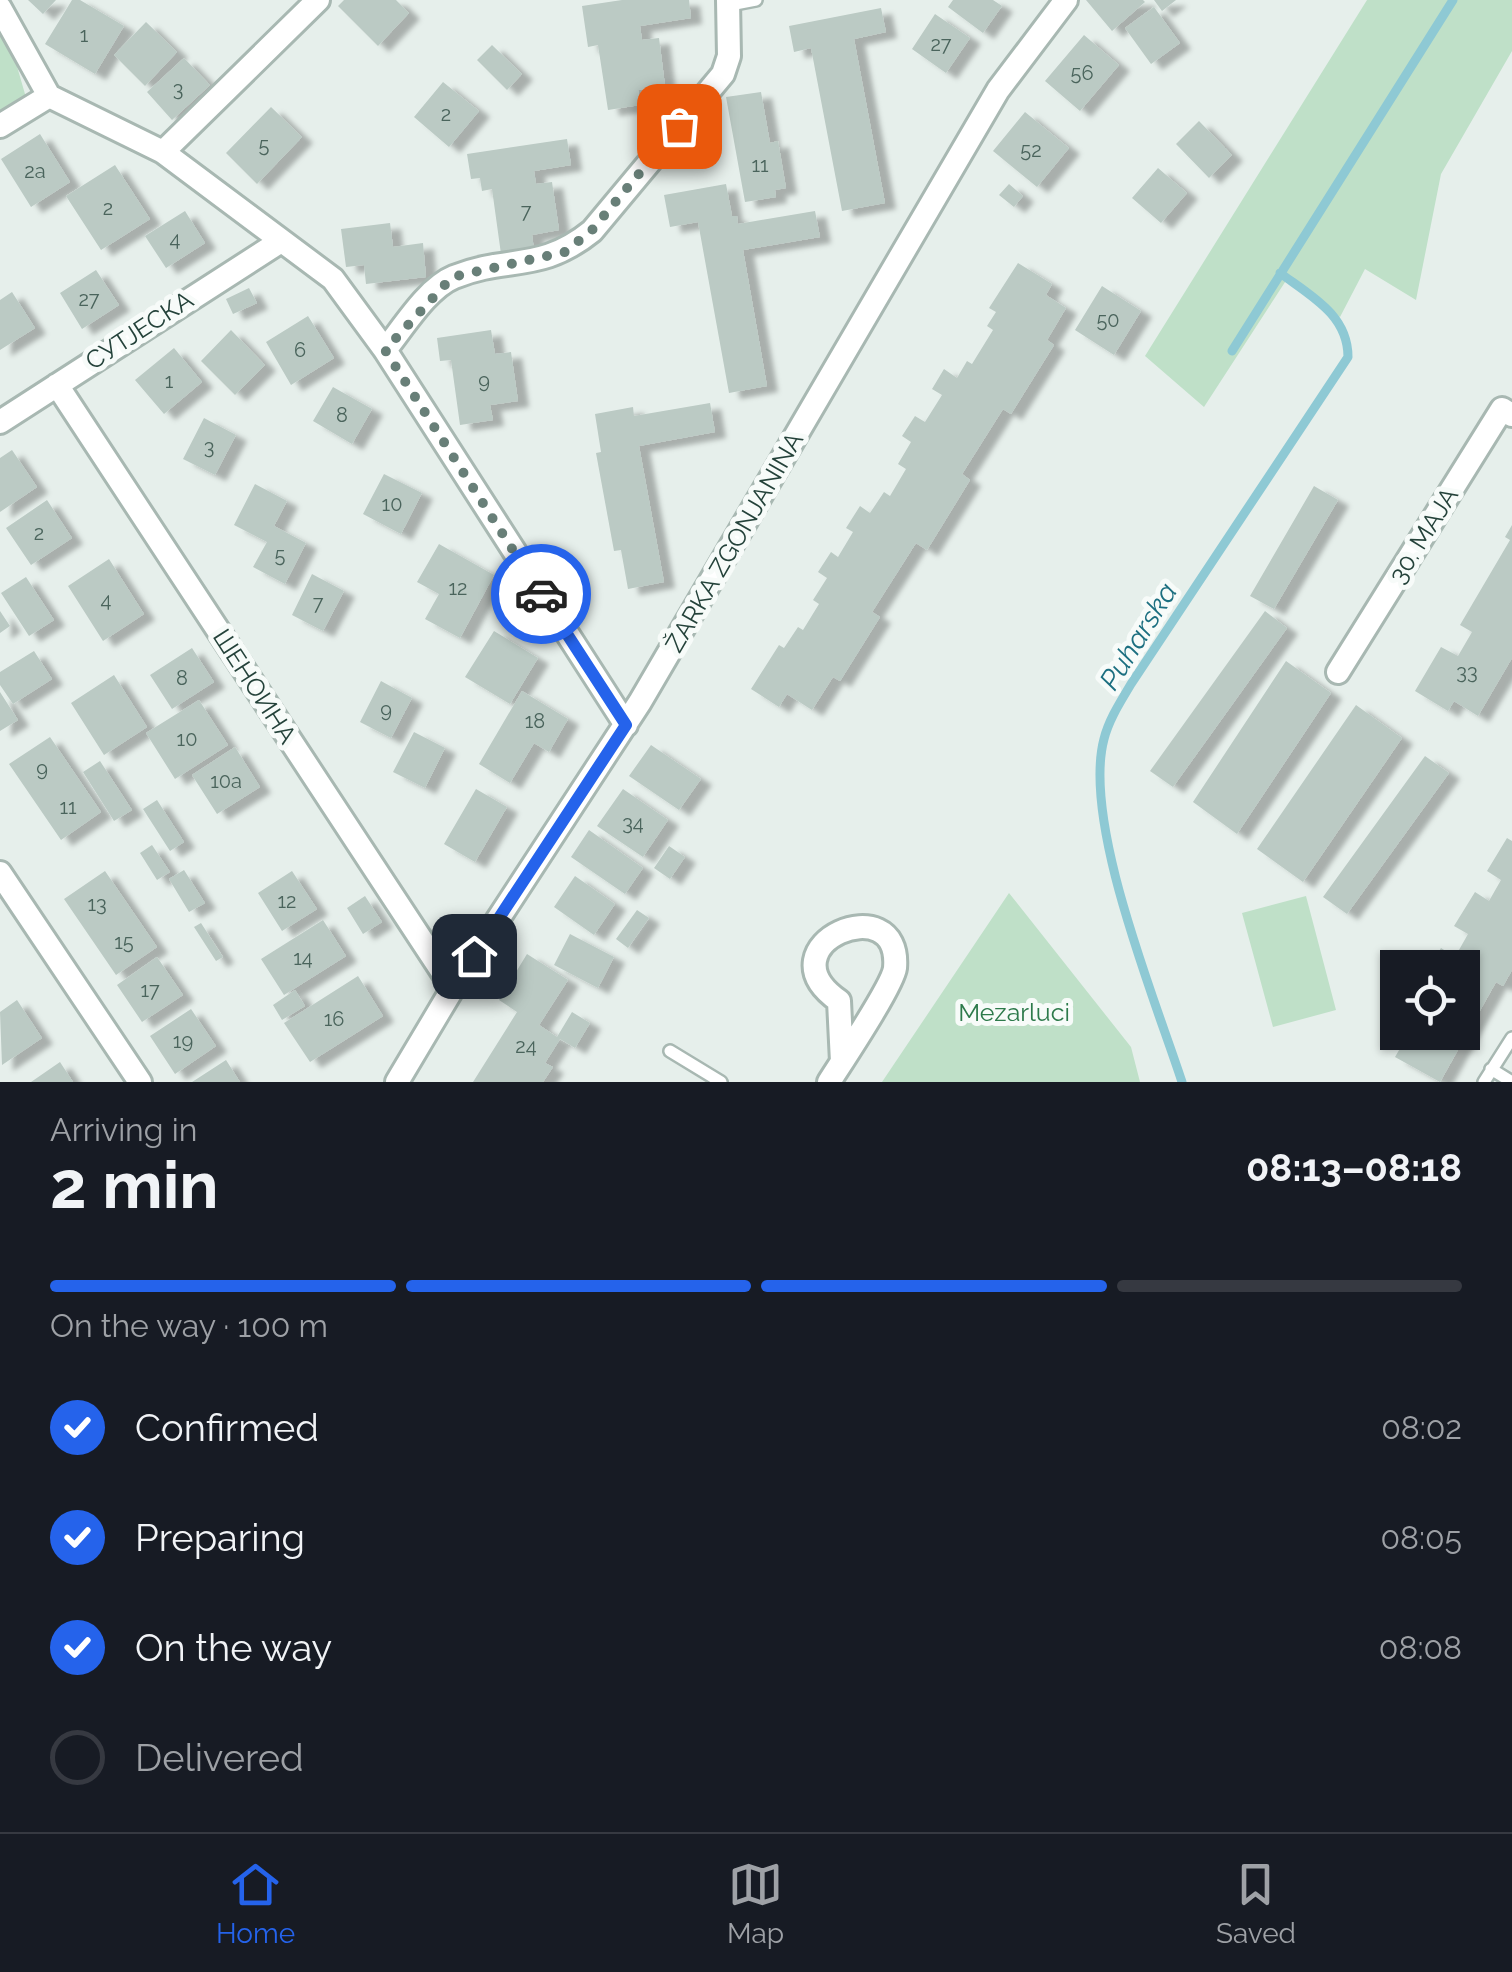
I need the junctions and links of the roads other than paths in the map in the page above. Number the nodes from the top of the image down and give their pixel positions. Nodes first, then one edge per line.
1 (318, 0) edge
2 (756, 0) edge
3 (1066, 0) edge
4 (729, 2) edge
5 (0, 8) edge
6 (48, 96) junction
7 (0, 126) edge
8 (163, 152) junction
9 (281, 241) junction
10 (385, 350) junction
11 (57, 384) junction
12 (1512, 415) edge
13 (0, 422) edge
14 (1338, 672) dead end
15 (626, 725) junction
16 (0, 872) edge
17 (453, 988) junction
18 (1512, 1038) edge
19 (670, 1051) dead end
20 (842, 1062) junction
21 (1492, 1069) junction
22 (140, 1082) edge
23 (397, 1082) edge
24 (721, 1082) edge
25 (829, 1082) edge
26 (1484, 1082) edge
27 (1512, 1082) edge

1 - 8 street
2 - 4 lane
3 - 15 street, ŽARKA ZGONJANINA
4 - 10 street
5 - 6 street
6 - 7 street
6 - 8 street
8 - 9 street
9 - 10 street
9 - 11 street, СУТЈЕСКА
10 - 15 street
11 - 13 street, СУТЈЕСКА
11 - 17 street, ШЕНОИНА
12 - 14 street, 30. МАЈА
15 - 17 street, ŽARKA ZGONJANINA
16 - 22 street
17 - 23 street, ŽARKA ZGONJANINA
18 - 21 lane
19 - 24 lane
20 - 20 street
20 - 25 street
21 - 26 lane
21 - 27 lane

